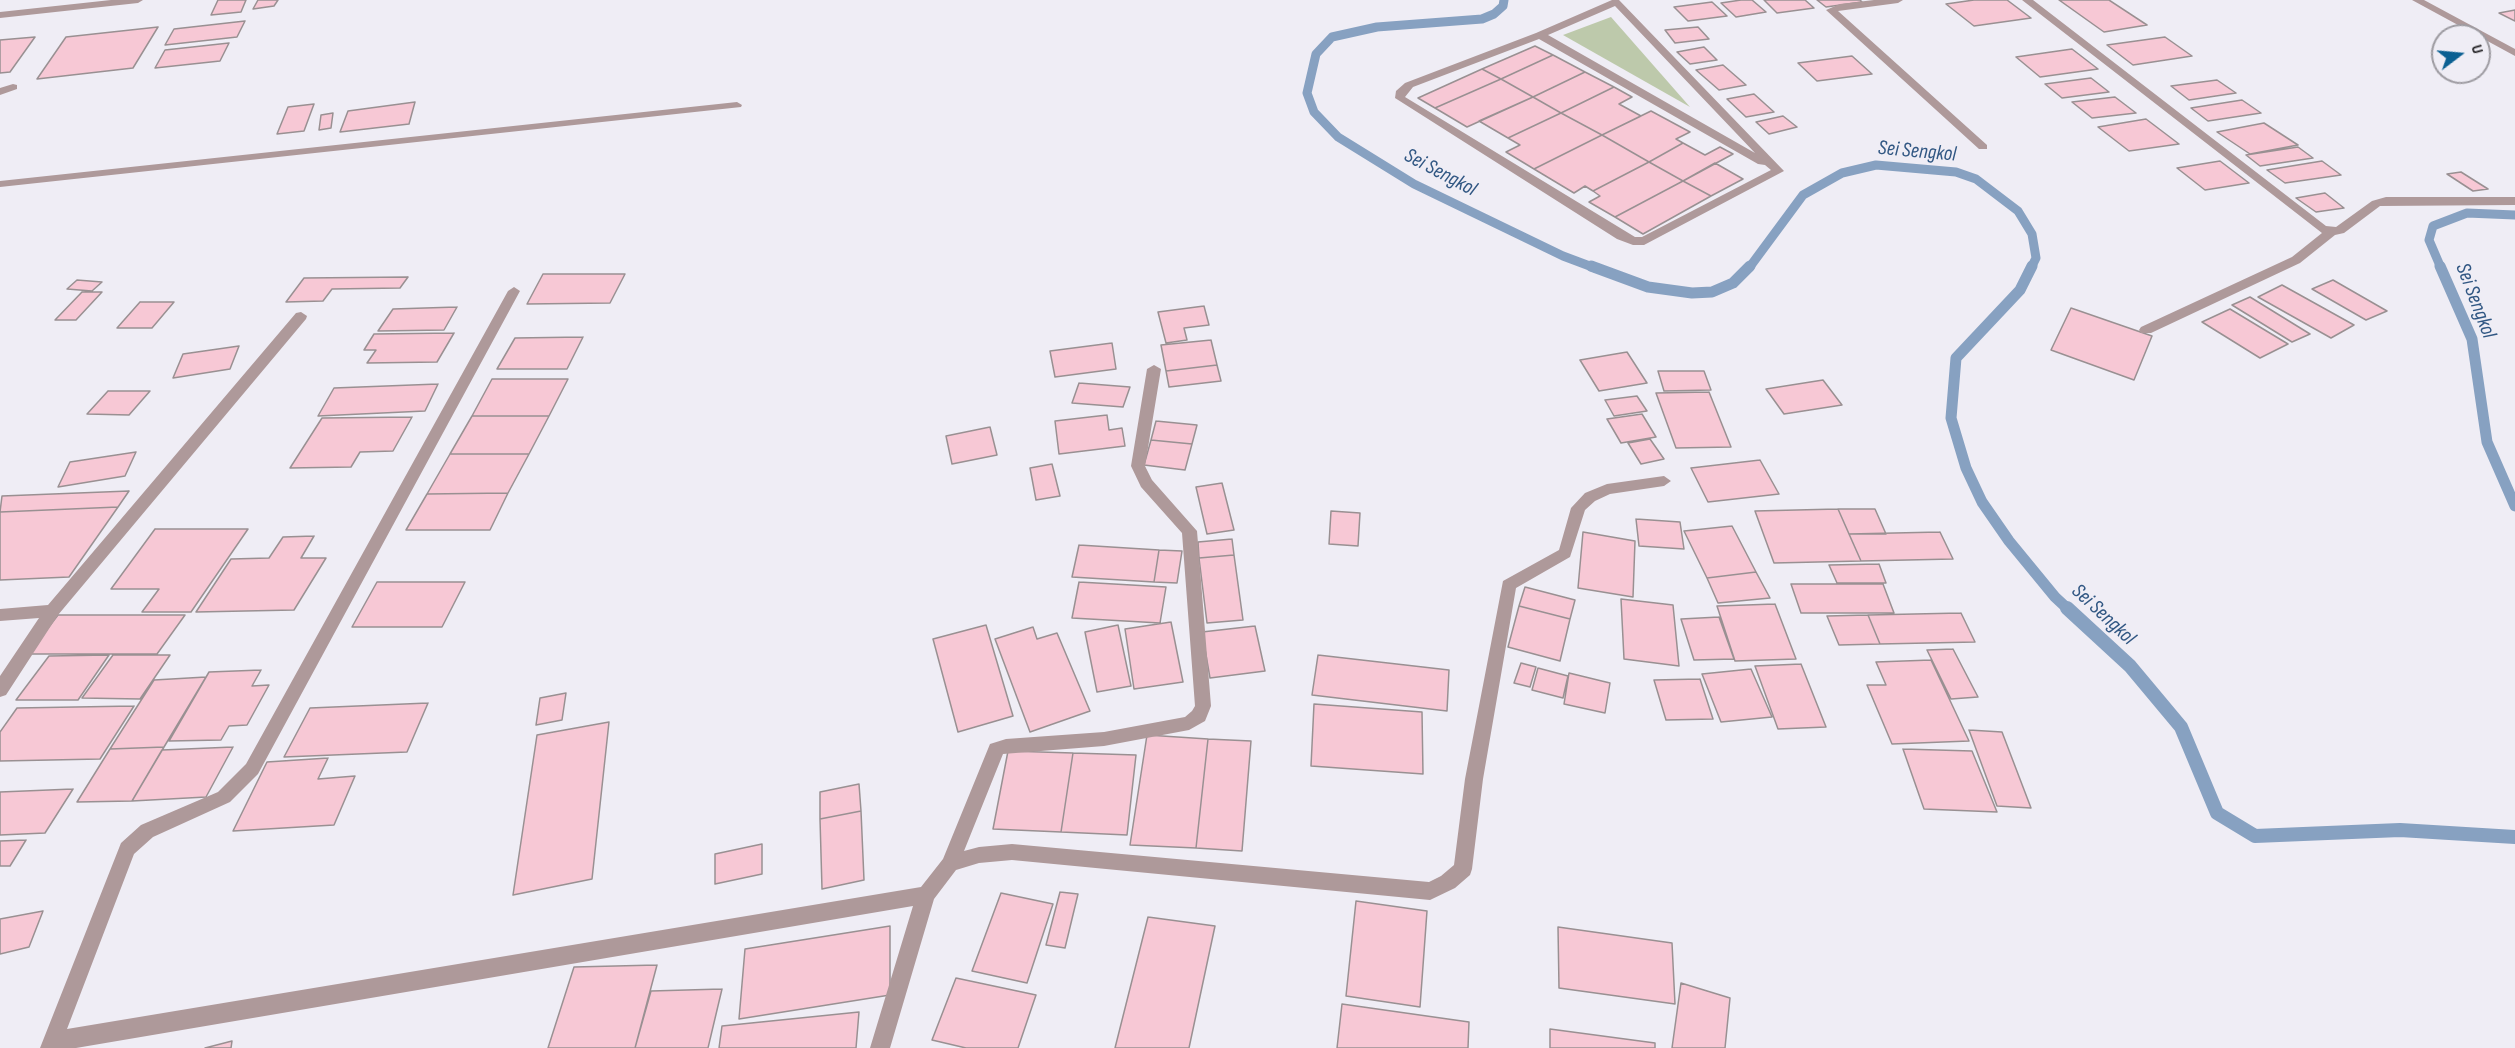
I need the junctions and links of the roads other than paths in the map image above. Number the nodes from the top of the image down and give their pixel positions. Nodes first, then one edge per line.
1 (138, 0) edge
2 (1898, 0) edge
3 (2027, 0) edge
4 (2417, 0) edge
5 (1615, 1) edge
6 (0, 15) edge
7 (1540, 35) junction
8 (2515, 53) edge
9 (13, 87) dead end
10 (0, 92) edge
11 (737, 105) dead end
12 (1983, 147) dead end
13 (1778, 171) junction
14 (0, 184) edge
15 (2515, 201) edge
16 (2331, 232) junction
17 (514, 291) dead end
18 (301, 316) dead end
19 (2146, 330) dead end
20 (1154, 369) dead end
21 (1664, 481) dead end
22 (52, 611) junction
23 (0, 615) edge
24 (0, 690) edge
25 (950, 864) junction
26 (926, 895) junction
27 (51, 1045) edge
28 (882, 1048) edge

1 - 6 street
2 - 12 street
3 - 16 street
4 - 8 street
5 - 7 street
5 - 13 street
7 - 13 street
7 - 13 street
9 - 10 street
11 - 14 street
15 - 16 street
16 - 19 street
17 - 27 street
18 - 22 street
20 - 25 street
21 - 25 street
22 - 23 street
22 - 24 street
25 - 26 street
26 - 27 street
26 - 28 street

